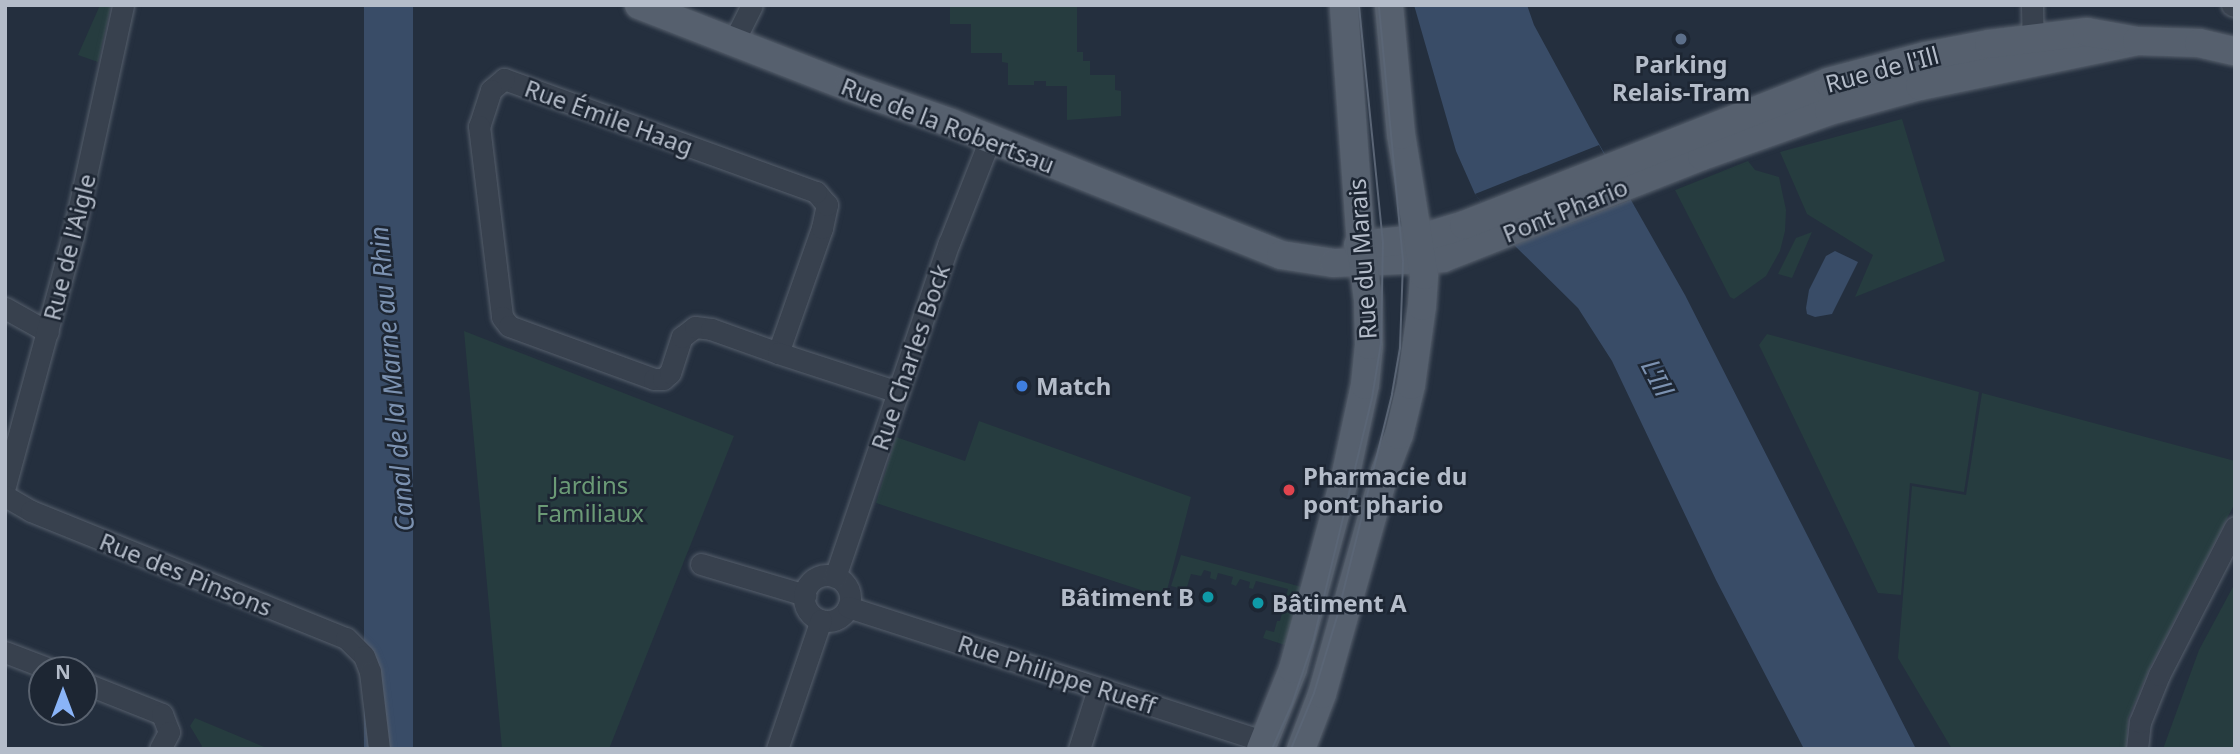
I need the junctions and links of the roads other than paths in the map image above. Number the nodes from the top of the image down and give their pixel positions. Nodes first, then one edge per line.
1 (123, 5) edge
2 (639, 5) edge
3 (752, 5) edge
4 (1344, 5) edge
5 (1389, 5) edge
6 (2032, 5) edge
7 (671, 11) edge
8 (733, 43) junction
9 (2032, 49) junction
10 (2235, 51) edge
11 (990, 139) junction
12 (1644, 166) joint
13 (1269, 250) junction
14 (1362, 253) junction
15 (1426, 260) junction
16 (1367, 290) junction
17 (5, 308) edge
18 (48, 332) junction
19 (778, 353) junction
20 (898, 392) junction
21 (5, 486) edge
22 (5, 496) edge
23 (2235, 527) edge
24 (701, 564) dead end
25 (835, 577) junction
26 (805, 596) junction
27 (848, 607) junction
28 (821, 620) junction
29 (5, 652) edge
30 (28, 661) edge
31 (98, 689) edge
32 (1098, 690) junction
33 (1263, 745) edge
34 (778, 748) edge
35 (160, 749) edge
36 (379, 749) edge
37 (1079, 749) edge
38 (1301, 749) edge
39 (2137, 749) edge

1 - 18 street, Rue de l'Aigle
2 - 7 main road, Rue de la Robertsau
3 - 8 street
4 - 14 main road, Rue du Marais
5 - 15 main road, Rue du Marais
6 - 9 street
7 - 8 main road, Rue de la Robertsau
8 - 11 main road, Rue de la Robertsau
9 - 10 main road, Rue de l'Ill
9 - 12 main road, Rue de l'Ill
11 - 13 main road, Rue de la Robertsau
11 - 20 street, Rue Charles Bock
12 - 15 main road, Pont Phario
13 - 14 main road, Rue de la Robertsau
13 - 16 main road, Rue de la Robertsau
14 - 15 main road
14 - 16 main road, Rue du Marais
15 - 38 main road, Rue du Marais
16 - 33 main road, Rue du Marais
17 - 18 street
18 - 21 street, Rue de l'Aigle
19 - 19 street, Rue Émile Haag
19 - 20 street, Rue Émile Haag
20 - 25 street, Rue Charles Bock
22 - 36 street, Rue des Pinsons
23 - 39 street
24 - 26 street
25 - 26 street
25 - 27 street
26 - 28 street
27 - 28 street
27 - 32 street, Rue Philippe Rueff
28 - 34 street
29 - 30 street
31 - 35 street
32 - 33 street, Rue Philippe Rueff
32 - 37 street

